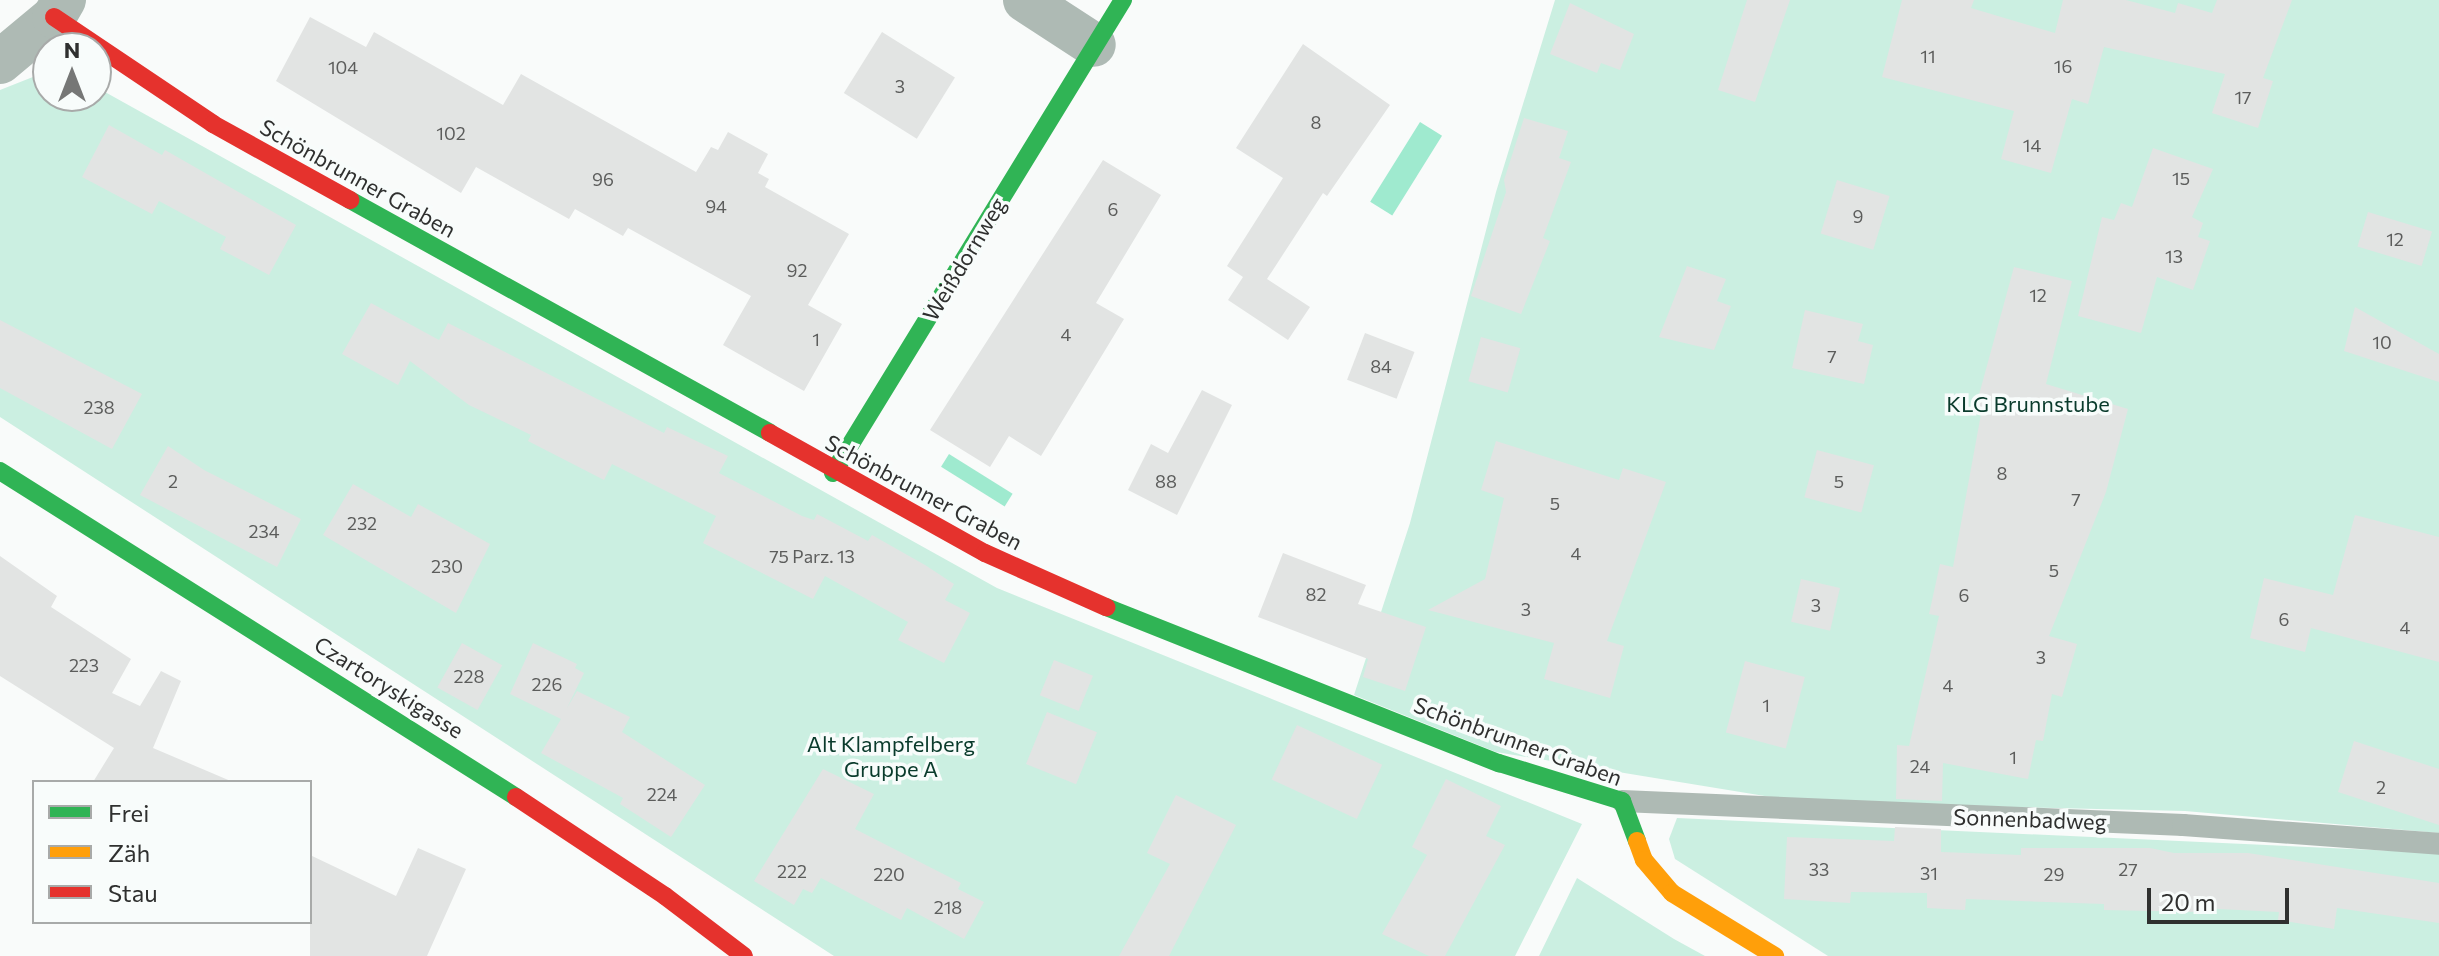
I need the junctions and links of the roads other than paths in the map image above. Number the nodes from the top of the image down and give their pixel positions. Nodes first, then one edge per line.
1 (1025, 0) edge
2 (1123, 0) edge
3 (59, 8) edge
4 (1094, 45) junction
5 (0, 62) edge
6 (0, 471) edge
7 (833, 473) junction
8 (1622, 801) junction
9 (2439, 844) edge
10 (744, 956) edge
11 (1775, 956) edge

1 - 4 street
2 - 4 street, Weißdornweg
3 - 5 street
3 - 7 street, Schönbrunner Graben
4 - 7 street, Weißdornweg
6 - 10 street, Czartoryskigasse
7 - 8 street, Schönbrunner Graben
8 - 9 lane, Sonnenbadweg
8 - 11 street, Schönbrunner Graben

